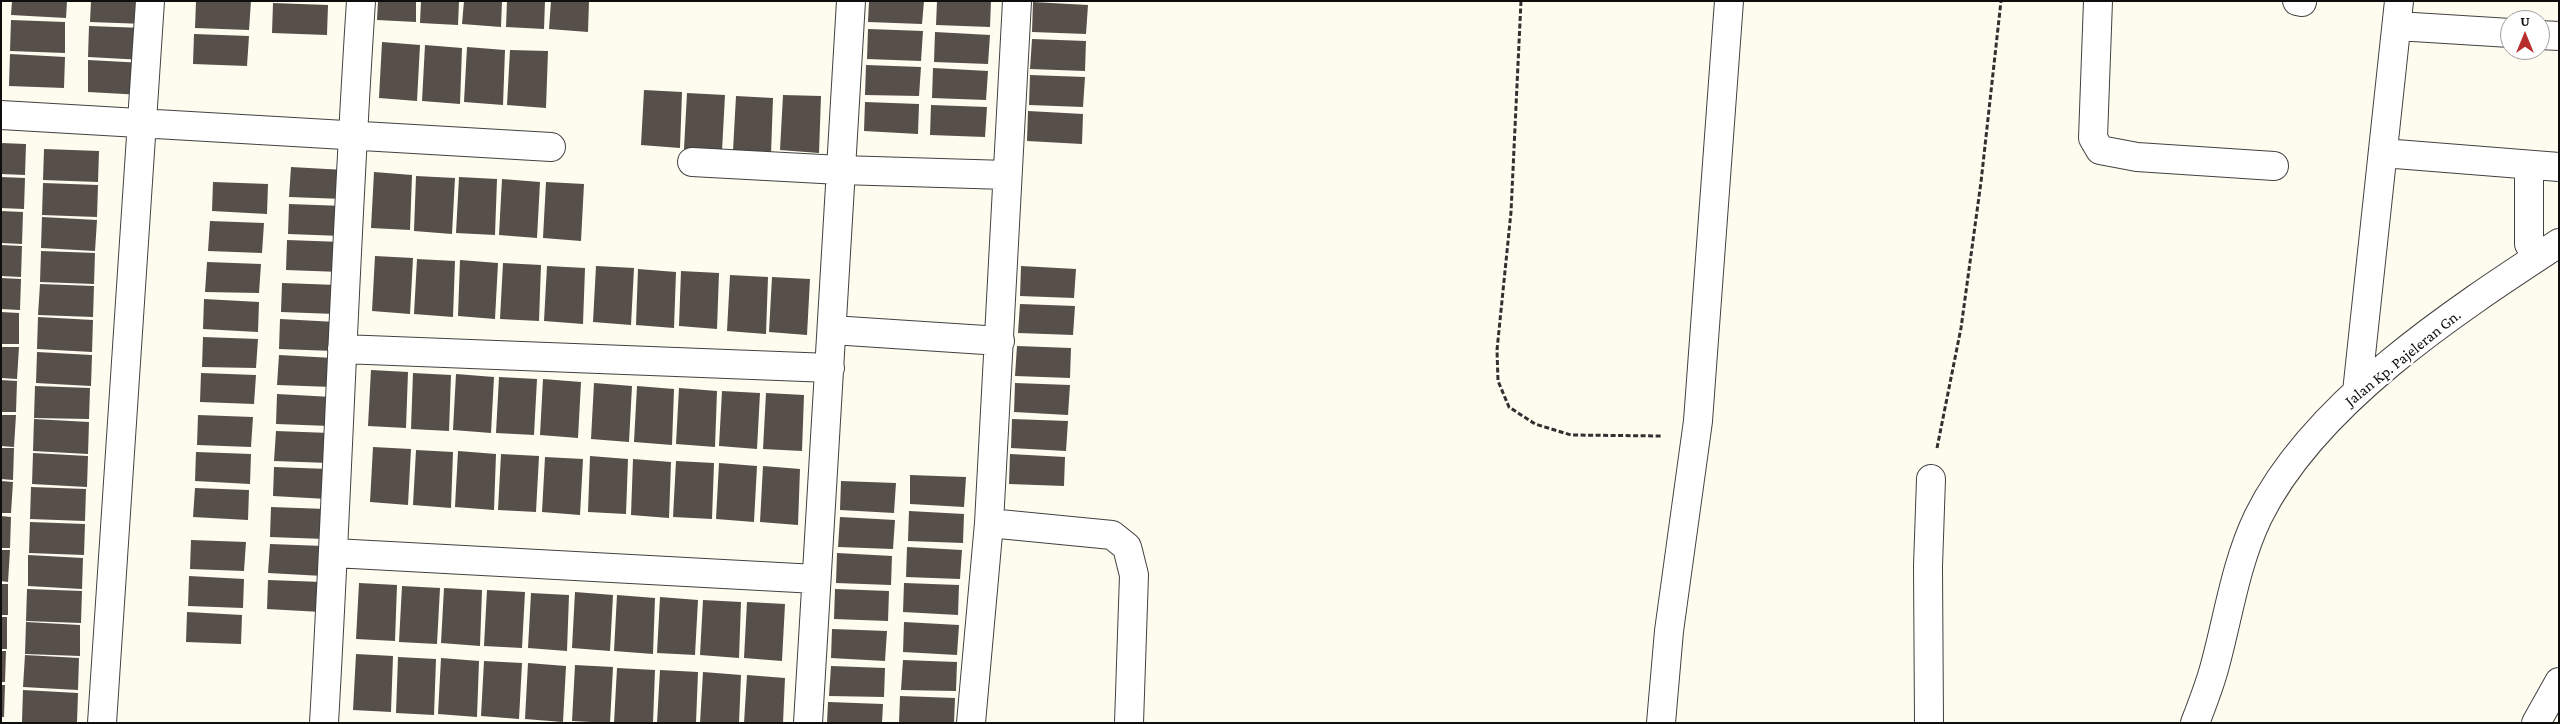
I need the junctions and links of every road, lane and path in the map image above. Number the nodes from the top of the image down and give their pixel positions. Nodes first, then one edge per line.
1 (150, 1) edge
2 (361, 1) edge
3 (851, 1) edge
4 (1017, 1) edge
5 (1521, 1) edge
6 (1729, 1) edge
7 (2001, 1) edge
8 (2098, 1) edge
9 (2297, 1) edge
10 (2302, 2) edge
11 (2398, 14) edge
12 (2500, 31) edge
13 (1, 115) edge
14 (143, 124) junction
15 (352, 136) junction
16 (551, 147) dead end
17 (2383, 153) junction
18 (692, 162) dead end
19 (2529, 165) junction
20 (2274, 166) dead end
21 (2559, 168) edge
22 (840, 170) junction
23 (1007, 174) junction
24 (2559, 243) edge
25 (2529, 244) dead end
26 (832, 330) junction
27 (1000, 341) junction
28 (342, 349) junction
29 (830, 368) junction
30 (2357, 392) junction
31 (1696, 437) junction
32 (1931, 479) joint
33 (989, 523) junction
34 (334, 553) junction
35 (816, 579) junction
36 (2559, 682) edge
37 (102, 723) edge
38 (324, 723) edge
39 (808, 723) edge
40 (971, 723) edge
41 (1129, 723) edge
42 (1660, 723) edge
43 (1929, 723) edge
44 (2195, 723) edge
45 (2536, 723) edge

1 - 14 street
2 - 15 street
3 - 22 street
4 - 23 street
5 - 31 path
6 - 31 street
7 - 32 path
8 - 20 street
9 - 10 street
11 - 12 street
11 - 17 street
13 - 14 street
14 - 15 street
14 - 37 street
15 - 16 street
15 - 28 street
17 - 19 street
17 - 30 street
18 - 22 street
19 - 21 street
19 - 25 street
22 - 23 street
22 - 26 street
23 - 27 street
24 - 30 street, Jalan Kp. Pajeleran Gn.
26 - 27 street
26 - 29 street
27 - 33 street
28 - 29 street
28 - 34 street
29 - 35 street
30 - 44 street, Jalan Kp. Pajeleran Gn.
31 - 42 street
32 - 43 street
33 - 40 street
33 - 41 street
34 - 35 street
34 - 38 street
35 - 39 street
36 - 45 street

